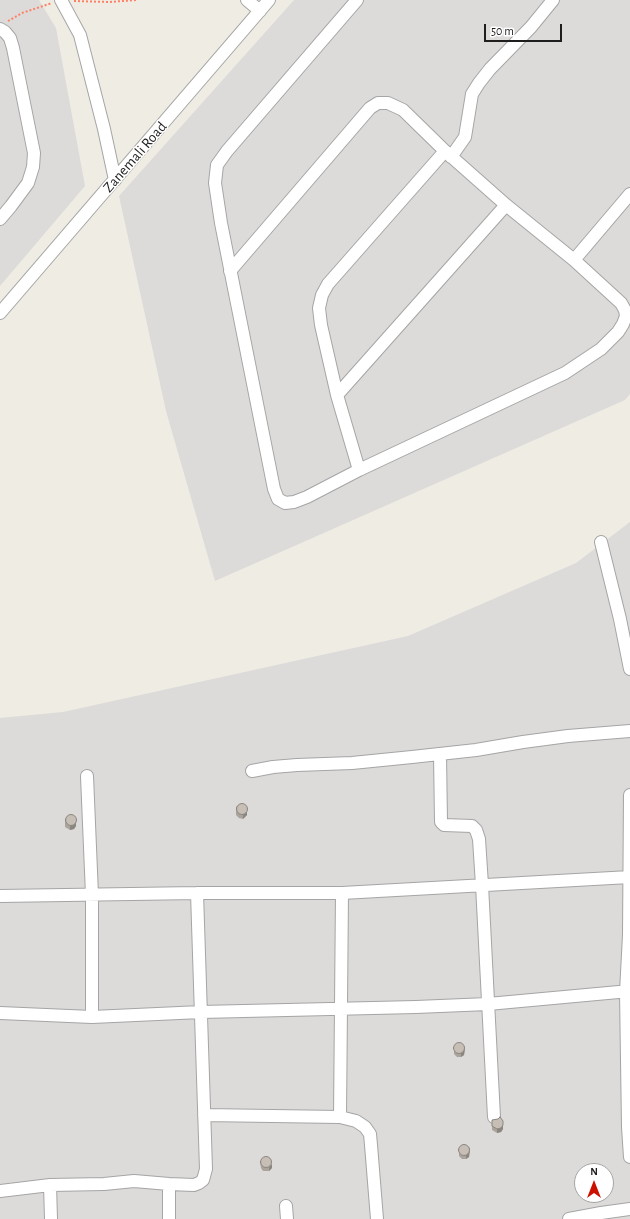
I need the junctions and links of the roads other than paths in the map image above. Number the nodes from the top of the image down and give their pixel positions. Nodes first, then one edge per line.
1 (247, 0) edge
2 (269, 0) edge
3 (358, 0) edge
4 (553, 0) edge
5 (58, 1) edge
6 (260, 11) junction
7 (3, 26) edge
8 (448, 154) junction
9 (115, 180) junction
10 (628, 200) edge
11 (506, 205) junction
12 (1, 217) edge
13 (574, 260) junction
14 (230, 271) junction
15 (0, 313) edge
16 (337, 395) junction
17 (359, 470) junction
18 (601, 542) dead end
19 (630, 669) edge
20 (630, 731) edge
21 (440, 754) junction
22 (252, 771) dead end
23 (86, 776) dead end
24 (630, 795) edge
25 (630, 877) edge
26 (482, 885) junction
27 (196, 893) junction
28 (342, 893) junction
29 (92, 895) junction
30 (0, 896) edge
31 (628, 992) edge
32 (488, 1004) junction
33 (341, 1008) junction
34 (201, 1012) junction
35 (0, 1013) edge
36 (92, 1017) junction
37 (204, 1115) junction
38 (340, 1117) junction
39 (494, 1117) dead end
40 (629, 1127) edge
41 (630, 1157) edge
42 (169, 1184) junction
43 (50, 1186) junction
44 (0, 1191) edge
45 (286, 1206) dead end
46 (630, 1210) edge
47 (630, 1213) edge
48 (51, 1219) edge
49 (169, 1219) edge
50 (287, 1219) edge
51 (377, 1219) edge
52 (569, 1219) edge
53 (628, 1219) edge

1 - 6 street
2 - 6 street, Zanemali Road
3 - 14 street
4 - 8 street
5 - 9 street
6 - 9 street, Zanemali Road
7 - 12 street
8 - 11 street
8 - 14 street
8 - 16 street
9 - 15 street, Zanemali Road
10 - 13 street
11 - 13 street
11 - 16 street
13 - 17 street
14 - 17 street
16 - 17 street
18 - 19 street
20 - 21 street
21 - 22 street
21 - 26 street
23 - 29 street
24 - 25 street
25 - 26 street
25 - 31 street
26 - 28 street
26 - 32 street
27 - 28 street
27 - 29 street
27 - 34 street
28 - 33 street
29 - 30 street
29 - 36 street
31 - 32 street
31 - 40 street
32 - 33 street
32 - 39 street
33 - 34 street
33 - 38 street
34 - 36 street
34 - 37 street
35 - 36 street
37 - 38 street
37 - 42 street
38 - 51 street
40 - 41 street
42 - 43 street
42 - 49 street
43 - 44 street
43 - 48 street
45 - 50 street
46 - 52 street
47 - 53 street

